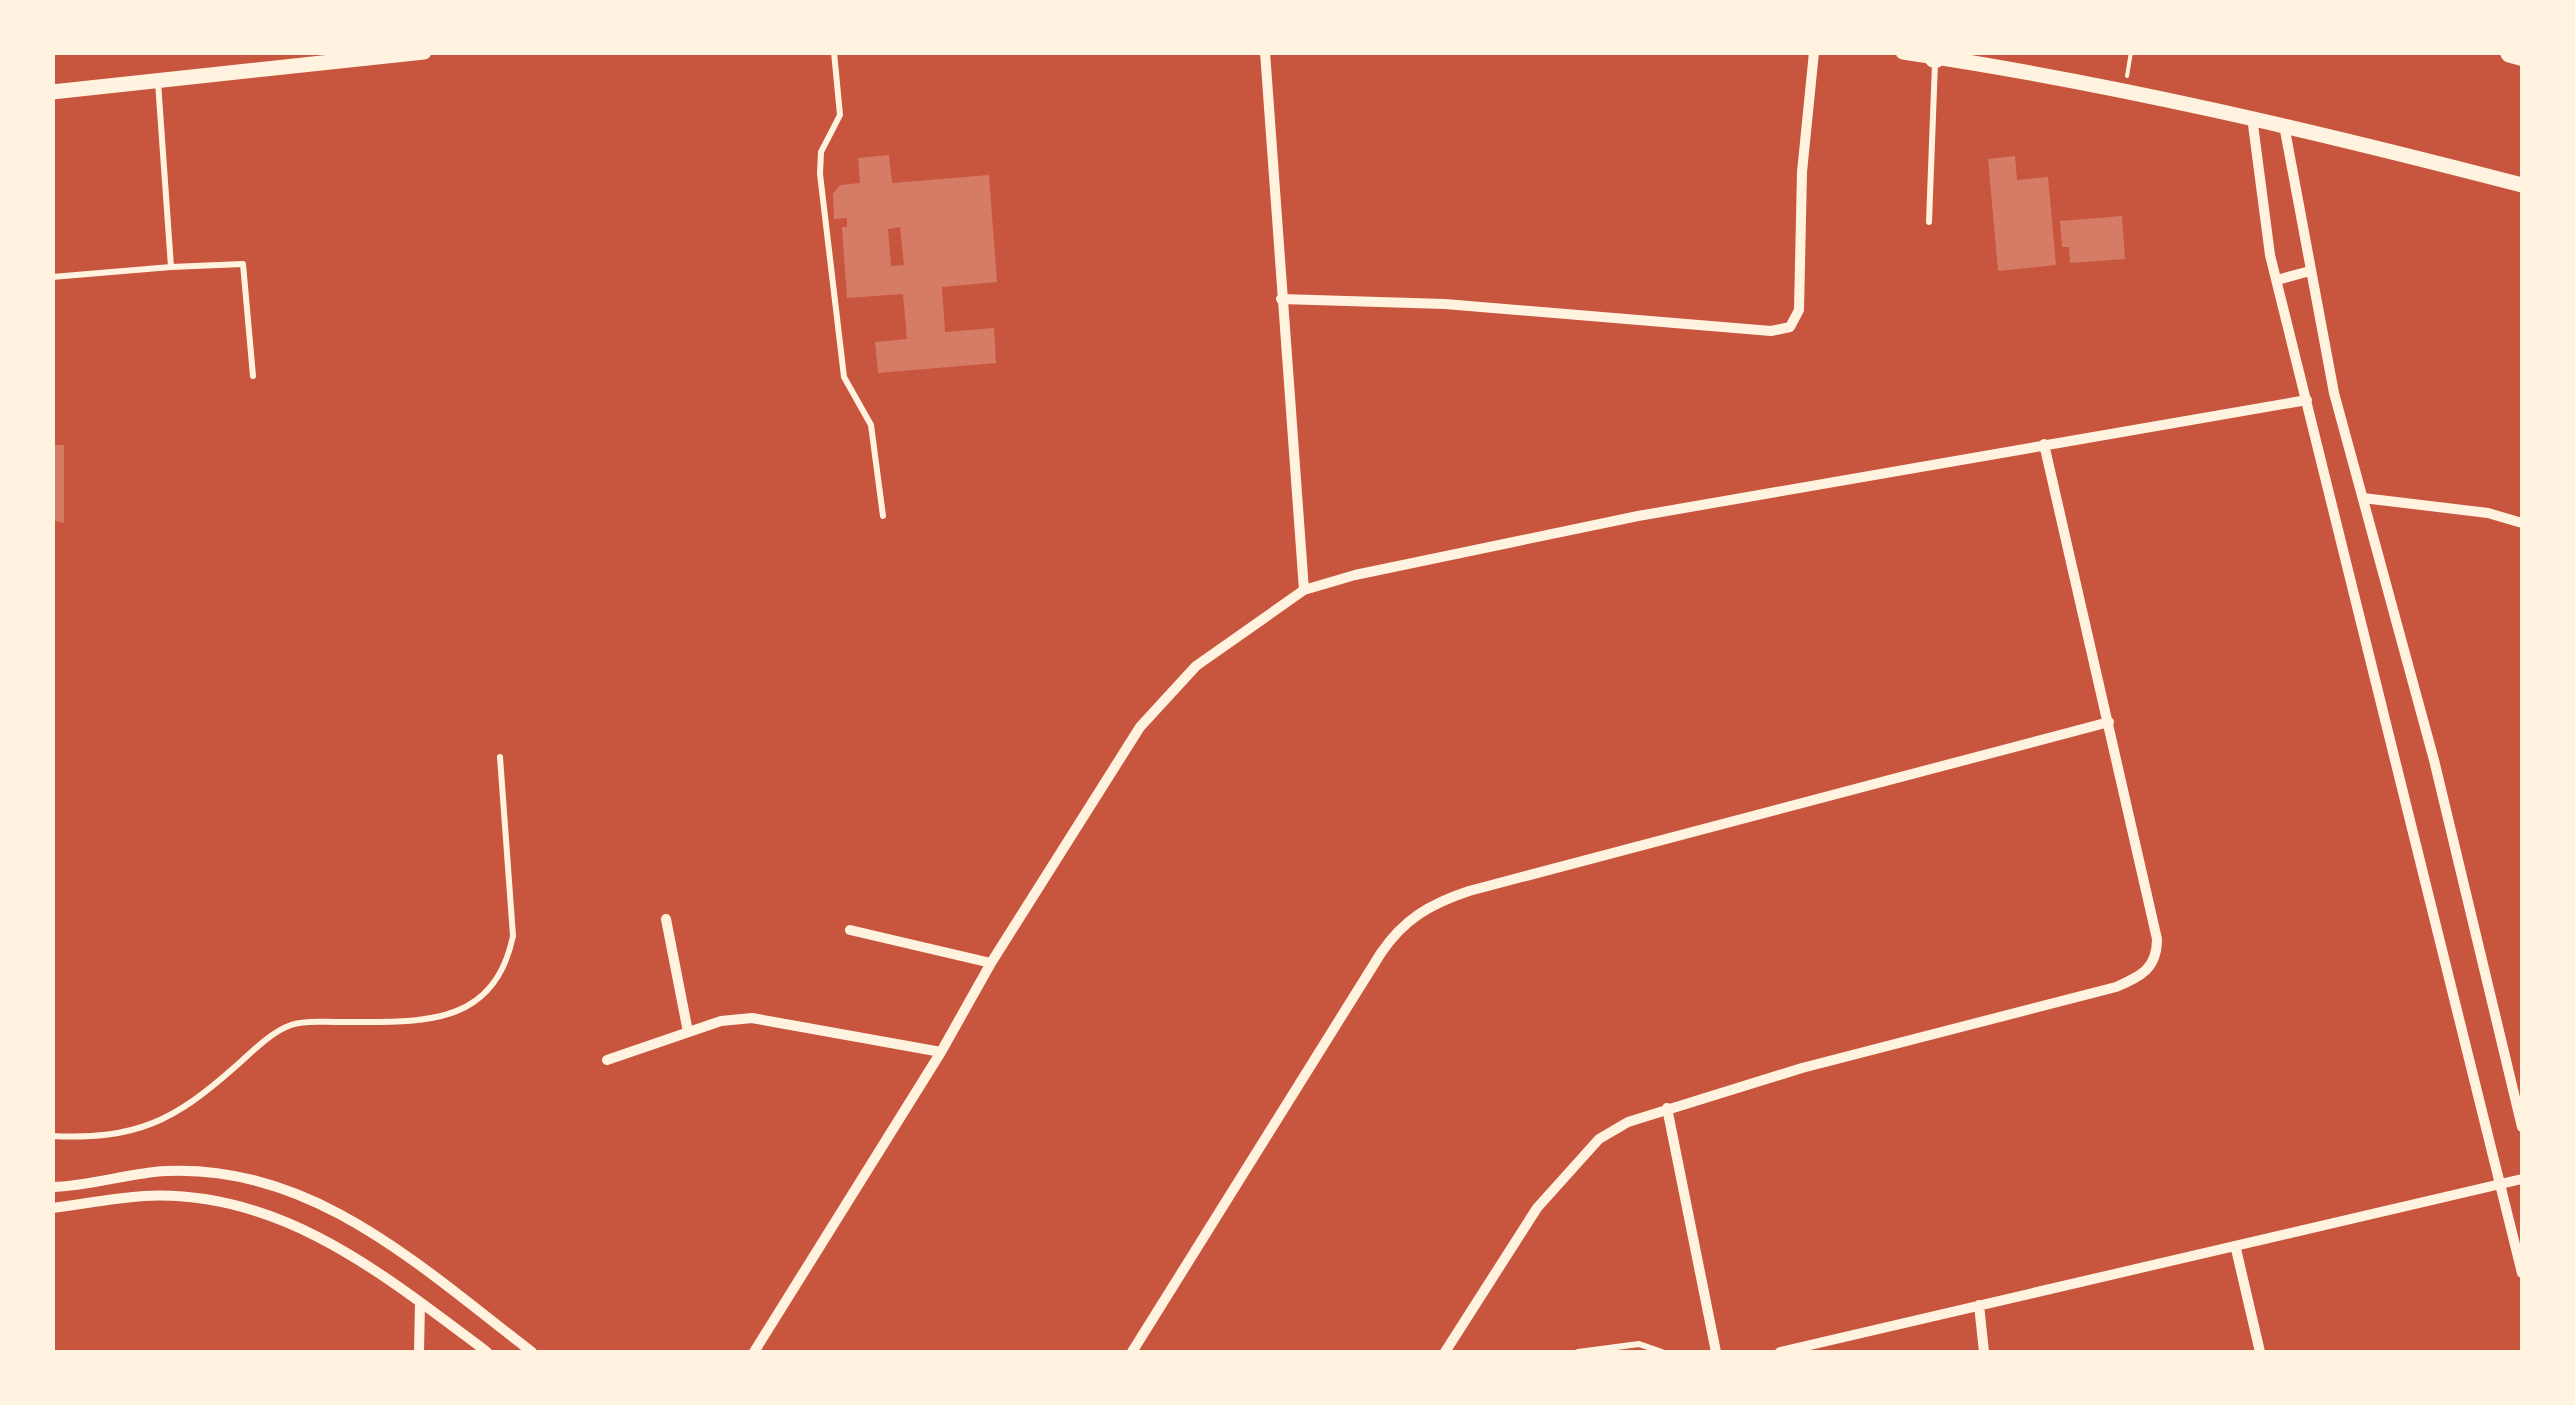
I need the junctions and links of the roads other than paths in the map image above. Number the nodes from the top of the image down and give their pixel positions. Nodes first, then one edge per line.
1 (424, 52) edge
2 (834, 52) edge
3 (1266, 52) edge
4 (1814, 52) edge
5 (1903, 52) edge
6 (2510, 52) edge
7 (1935, 55) edge
8 (2522, 55) edge
9 (158, 80) junction
10 (52, 92) edge
11 (2252, 117) junction
12 (2284, 125) junction
13 (2522, 185) edge
14 (1929, 222) dead end
15 (171, 267) junction
16 (2310, 271) junction
17 (52, 277) edge
18 (2277, 280) junction
19 (1281, 299) junction
20 (253, 376) dead end
21 (2307, 400) junction
22 (2044, 444) junction
23 (2363, 498) junction
24 (883, 516) dead end
25 (2522, 523) edge
26 (1304, 590) junction
27 (2108, 722) junction
28 (500, 756) dead end
29 (666, 919) dead end
30 (850, 930) dead end
31 (990, 963) junction
32 (688, 1032) junction
33 (940, 1052) junction
34 (607, 1060) dead end
35 (1667, 1108) junction
36 (2522, 1127) edge
37 (52, 1136) edge
38 (2522, 1179) edge
39 (2500, 1183) junction
40 (52, 1187) edge
41 (52, 1208) edge
42 (2236, 1250) junction
43 (2522, 1273) edge
44 (420, 1302) junction
45 (1979, 1305) junction
46 (419, 1352) edge
47 (486, 1352) edge
48 (532, 1352) edge
49 (754, 1352) edge
50 (1132, 1352) edge
51 (1445, 1352) edge
52 (1578, 1352) edge
53 (1662, 1352) edge
54 (1714, 1352) edge
55 (1780, 1352) edge
56 (1984, 1352) edge
57 (2260, 1352) edge

1 - 9 street
2 - 24 lane
3 - 19 street
4 - 19 street
5 - 7 street
6 - 8 highway
7 - 11 street
7 - 14 lane
9 - 10 street
9 - 15 lane
11 - 12 street
11 - 18 street
12 - 13 street
12 - 16 street
15 - 17 lane
15 - 20 lane
16 - 18 street
16 - 23 street
18 - 21 street
19 - 26 street
21 - 22 street
21 - 39 street
22 - 26 street
22 - 27 street
23 - 25 street
23 - 36 street
26 - 31 street
27 - 35 street
27 - 50 street
28 - 37 lane
29 - 32 street
30 - 31 street
31 - 33 street
32 - 33 street
32 - 34 street
33 - 49 street
35 - 51 street
35 - 54 street
38 - 39 street
39 - 42 street
39 - 43 street
40 - 48 street
41 - 44 street
42 - 45 street
42 - 57 street
44 - 46 street
44 - 47 street
45 - 55 street
45 - 56 street
52 - 53 lane

